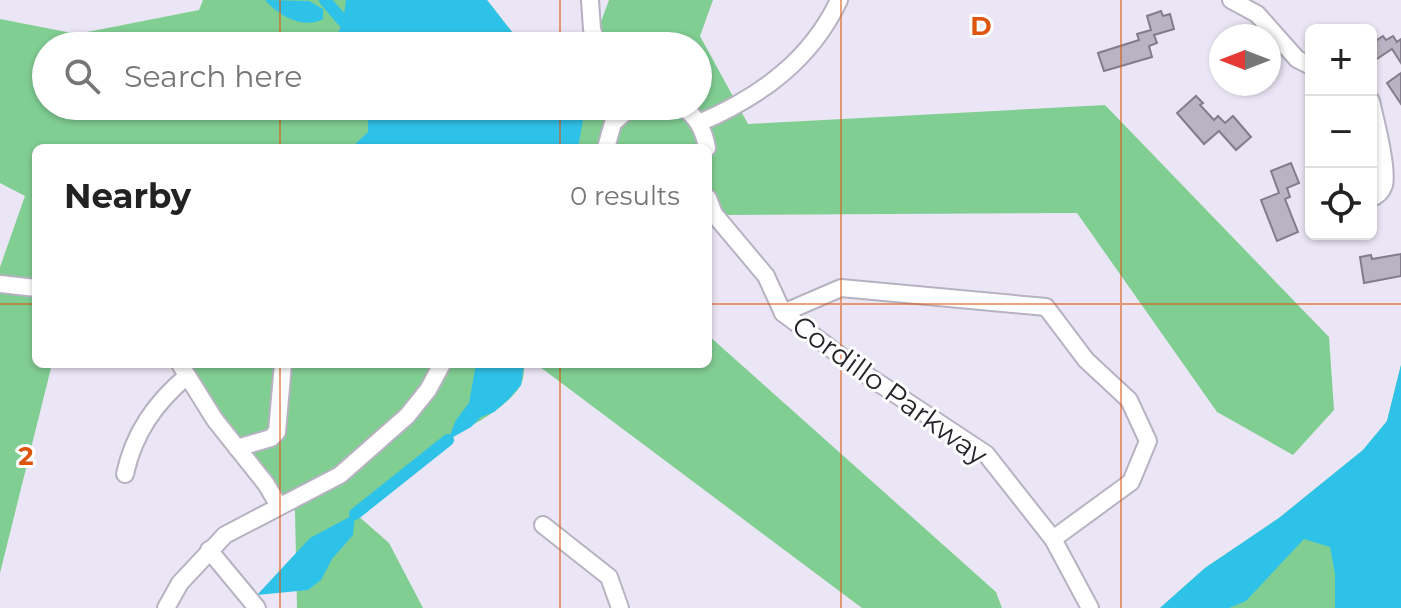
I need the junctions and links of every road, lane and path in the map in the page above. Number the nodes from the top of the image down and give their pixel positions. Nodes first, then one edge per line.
1 (590, 0) edge
2 (839, 0) edge
3 (1231, 0) edge
4 (593, 32) edge
5 (1305, 65) edge
6 (712, 117) edge
7 (609, 120) edge
8 (619, 120) edge
9 (696, 120) edge
10 (705, 120) edge
11 (699, 123) junction
12 (1377, 128) edge
13 (608, 140) edge
14 (706, 144) edge
15 (1377, 196) edge
16 (712, 210) edge
17 (0, 284) edge
18 (32, 288) edge
19 (783, 313) junction
20 (283, 368) edge
21 (440, 368) edge
22 (184, 370) edge
23 (237, 448) junction
24 (125, 474) dead end
25 (279, 506) junction
26 (543, 525) dead end
27 (1053, 539) junction
28 (209, 550) junction
29 (166, 608) edge
30 (257, 608) edge
31 (620, 608) edge
32 (1090, 608) edge

1 - 4 street
2 - 6 street
3 - 5 street
7 - 13 street
8 - 13 street
9 - 11 street
10 - 11 street
11 - 14 street
12 - 15 street
16 - 19 street, Cordillo Parkway
17 - 18 street
19 - 27 street, Cordillo Parkway
19 - 27 street
20 - 23 street
21 - 25 street
22 - 23 street
22 - 24 street
23 - 25 street
25 - 28 street
26 - 31 street
27 - 32 street, Cordillo Parkway
28 - 29 street
28 - 30 street

